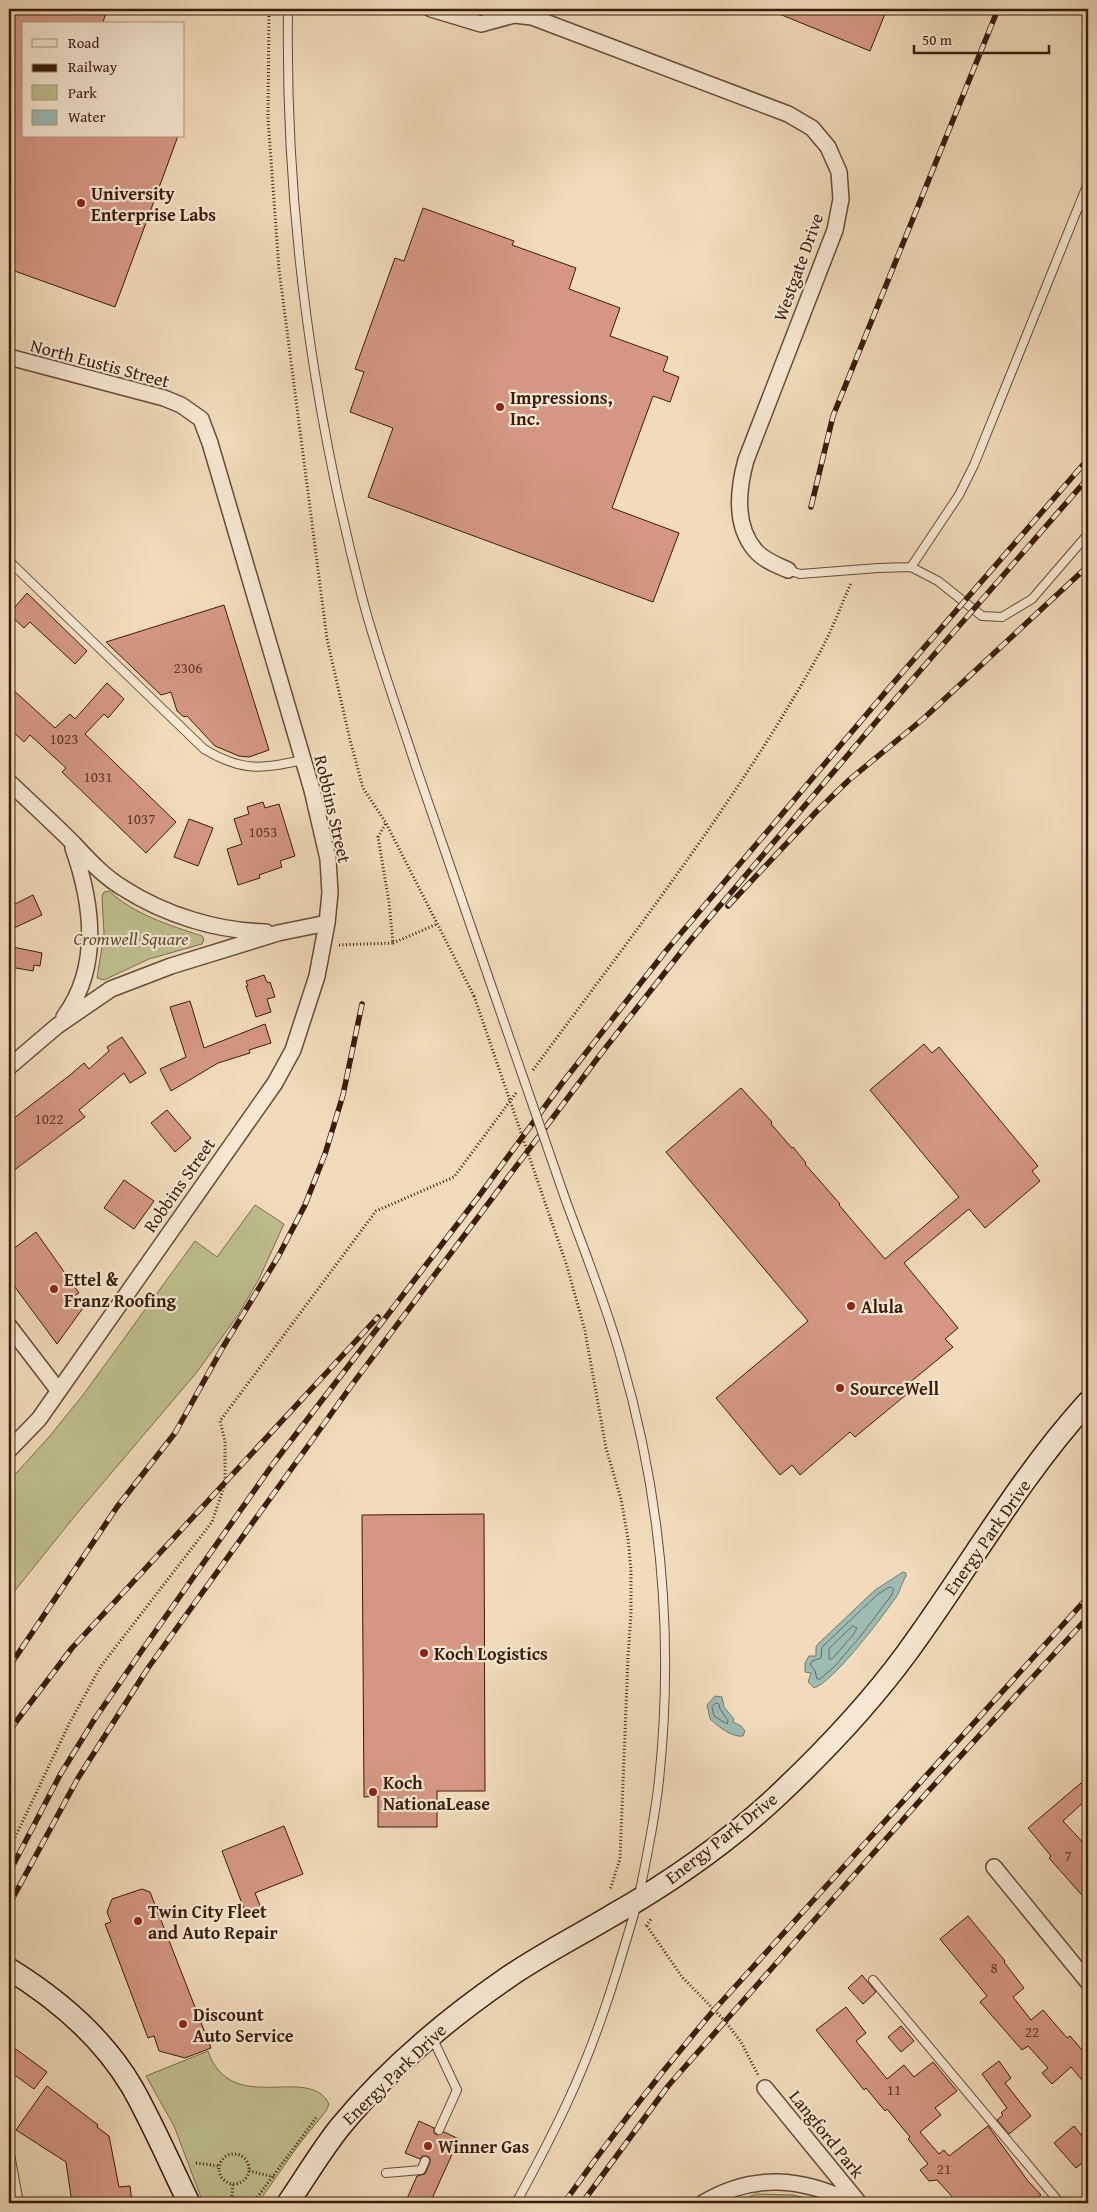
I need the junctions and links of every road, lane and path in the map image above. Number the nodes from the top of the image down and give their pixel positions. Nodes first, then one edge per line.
1 (288, 9) edge
2 (431, 9) edge
3 (470, 9) edge
4 (494, 9) edge
5 (481, 24) junction
6 (1088, 183) edge
7 (9, 357) edge
8 (181, 405) joint
9 (1088, 534) edge
10 (9, 561) edge
11 (911, 567) junction
12 (788, 570) joint
13 (856, 570) junction
14 (303, 760) junction
15 (9, 782) edge
16 (386, 823) dead end
17 (71, 841) junction
18 (327, 923) junction
19 (437, 924) dead end
20 (278, 933) junction
21 (393, 943) junction
22 (323, 946) junction
23 (474, 996) dead end
24 (57, 1026) junction
25 (10, 1063) edge
26 (530, 1074) dead end
27 (518, 1090) dead end
28 (9, 1326) edge
29 (58, 1390) junction
30 (1088, 1402) edge
31 (9, 1450) edge
32 (9, 1850) edge
33 (994, 1867) dead end
34 (610, 1890) dead end
35 (638, 1900) junction
36 (651, 1919) dead end
37 (647, 1926) junction
38 (640, 1930) dead end
39 (9, 1969) edge
40 (873, 1980) dead end
41 (1088, 1982) edge
42 (432, 2036) junction
43 (765, 2088) joint
44 (316, 2118) dead end
45 (439, 2130) dead end
46 (9, 2149) edge
47 (425, 2161) dead end
48 (196, 2164) dead end
49 (219, 2166) junction
50 (249, 2171) junction
51 (386, 2173) dead end
52 (274, 2177) junction
53 (233, 2184) junction
54 (20, 2203) edge
55 (189, 2203) edge
56 (231, 2203) edge
57 (253, 2203) edge
58 (288, 2203) edge
59 (516, 2203) edge
60 (703, 2203) edge
61 (853, 2203) edge
62 (859, 2203) edge
63 (1060, 2203) edge

1 - 35 lane, bridge
2 - 5 street
3 - 5 street
4 - 5 lane
5 - 12 street, Westgate Drive
6 - 11 lane
7 - 8 street, North Eustis Street
8 - 14 street, Robbins Street
9 - 11 lane
10 - 14 lane
11 - 13 lane
12 - 13 lane
13 - 26 path
14 - 18 street, Robbins Street
15 - 17 street
16 - 21 path
17 - 20 street
17 - 24 street
18 - 20 street
18 - 22 street, Robbins Street
19 - 21 path
20 - 24 street
21 - 22 path
22 - 29 street, Robbins Street
23 - 34 path, bridge
24 - 25 street
27 - 32 path
28 - 29 street
29 - 31 street, Robbins Street
30 - 35 street, Energy Park Drive
33 - 41 street
35 - 42 street, Energy Park Drive
35 - 59 lane
36 - 37 path
37 - 38 path
37 - 43 path
39 - 55 street
40 - 63 lane
42 - 45 lane
42 - 58 street, Energy Park Drive
43 - 62 street, Langford Park
44 - 52 path
46 - 54 lane
47 - 51 lane
48 - 49 path
49 - 50 path
49 - 53 path
50 - 52 path
50 - 53 path
52 - 57 path
53 - 56 path
60 - 61 street, Langford Park

